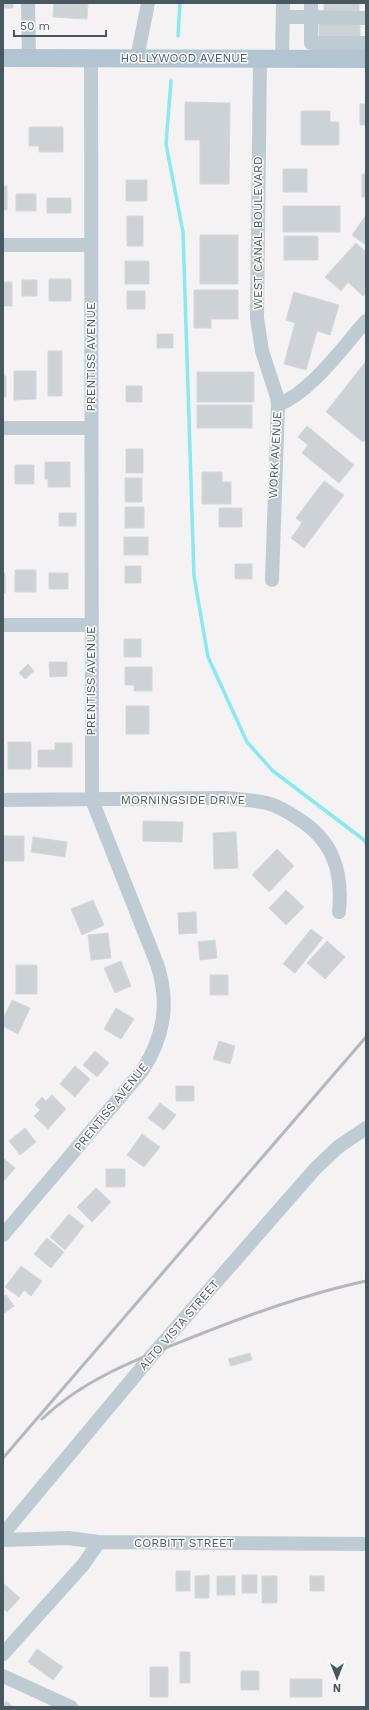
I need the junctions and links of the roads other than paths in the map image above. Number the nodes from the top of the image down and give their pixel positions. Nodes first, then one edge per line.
1 (28, 3) edge
2 (148, 3) edge
3 (311, 3) edge
4 (283, 10) edge
5 (311, 17) junction
6 (366, 18) edge
7 (366, 43) edge
8 (3, 58) edge
9 (29, 58) junction
10 (91, 58) junction
11 (137, 58) junction
12 (260, 58) junction
13 (282, 58) junction
14 (366, 59) edge
15 (3, 245) edge
16 (91, 245) junction
17 (366, 322) edge
18 (278, 405) junction
19 (3, 428) edge
20 (91, 428) junction
21 (272, 580) dead end
22 (3, 625) edge
23 (91, 625) junction
24 (3, 800) edge
25 (92, 800) junction
26 (338, 912) dead end
27 (366, 1128) edge
28 (3, 1235) edge
29 (3, 1534) edge
30 (3, 1540) edge
31 (99, 1542) junction
32 (366, 1544) edge
33 (3, 1654) edge
34 (3, 1676) edge
35 (71, 1707) edge

1 - 9 street
2 - 11 street
3 - 5 street
4 - 5 street
4 - 13 street
5 - 6 street
5 - 7 street
8 - 9 main road, HOLLYWOOD AVENUE
9 - 10 main road, HOLLYWOOD AVENUE
10 - 11 main road, HOLLYWOOD AVENUE
10 - 16 street, PRENTISS AVENUE
11 - 12 main road, HOLLYWOOD AVENUE
12 - 13 main road, HOLLYWOOD AVENUE
12 - 18 street, WEST CANAL BOULEVARD
13 - 14 main road, HOLLYWOOD AVENUE
15 - 16 street
16 - 20 street, PRENTISS AVENUE
17 - 18 street, WORK AVENUE
18 - 21 street, WORK AVENUE
19 - 20 street
20 - 23 street, PRENTISS AVENUE
22 - 23 street
23 - 25 street, PRENTISS AVENUE
24 - 25 street, MORNINGSIDE DRIVE
25 - 26 street, MORNINGSIDE DRIVE
25 - 28 street, PRENTISS AVENUE
27 - 29 street, ALTO VISTA STREET
30 - 31 street, CORBITT STREET
31 - 32 street, CORBITT STREET
31 - 33 street
34 - 35 street

